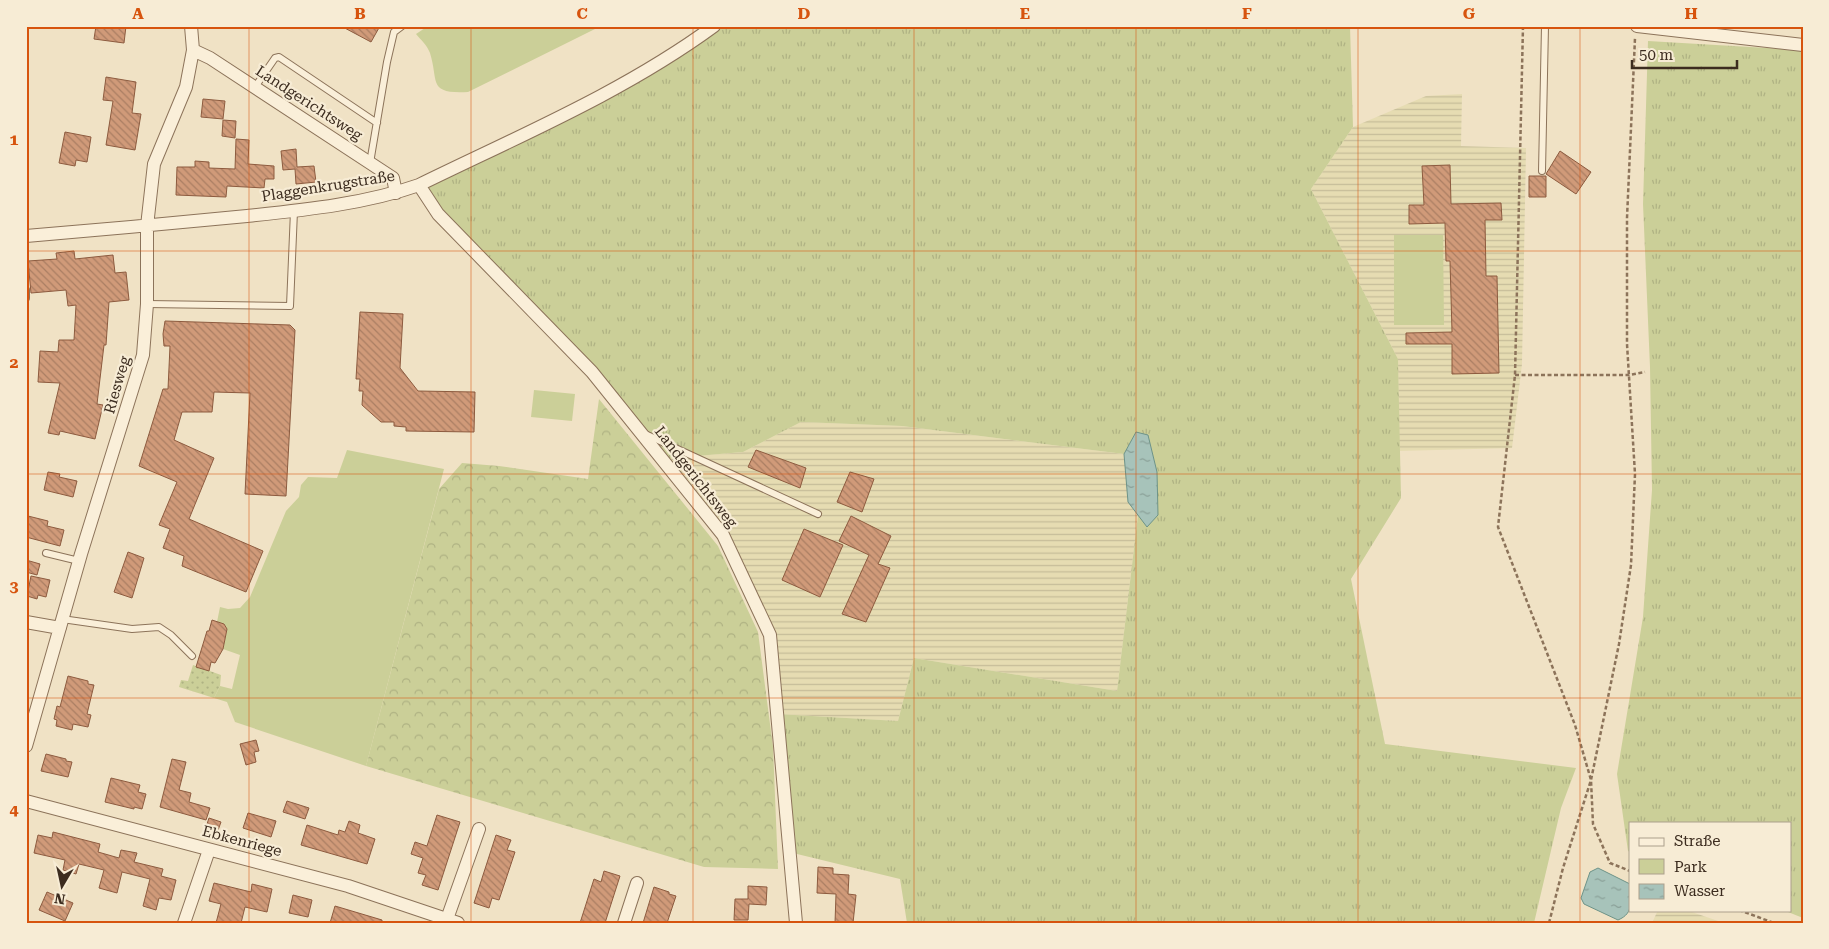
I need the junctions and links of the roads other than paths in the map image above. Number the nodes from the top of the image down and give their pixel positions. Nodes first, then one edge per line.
1 (191, 26) edge
2 (402, 26) edge
3 (714, 26) edge
4 (1544, 26) edge
5 (1636, 31) edge
6 (1803, 45) edge
7 (193, 50) junction
8 (255, 87) junction
9 (377, 123) junction
10 (370, 163) junction
11 (1542, 171) dead end
12 (419, 185) junction
13 (396, 194) junction
14 (294, 210) junction
15 (147, 226) junction
16 (26, 236) edge
17 (26, 290) edge
18 (26, 298) edge
19 (147, 304) junction
20 (640, 431) junction
21 (818, 514) dead end
22 (46, 553) dead end
23 (79, 561) junction
24 (26, 622) edge
25 (61, 624) junction
26 (192, 656) dead end
27 (26, 746) edge
28 (26, 801) edge
29 (479, 829) dead end
30 (209, 850) junction
31 (637, 883) dead end
32 (452, 921) edge
33 (184, 923) edge
34 (624, 923) edge
35 (796, 923) edge

1 - 7 street, Riesweg
2 - 9 lane
3 - 12 street, Plaggenkrugstraße
4 - 11 lane
5 - 6 street
7 - 8 street, Landgerichtsweg
7 - 15 street, Riesweg
8 - 9 lane
8 - 10 street, Landgerichtsweg
9 - 10 lane
10 - 13 street, Landgerichtsweg
12 - 13 street, Plaggenkrugstraße
12 - 20 street, Landgerichtsweg
13 - 14 street, Plaggenkrugstraße
14 - 15 street, Plaggenkrugstraße
14 - 19 lane
15 - 16 street, Plaggenkrugstraße
15 - 19 street, Riesweg
17 - 18 lane
19 - 23 street, Riesweg
20 - 21 lane
20 - 35 street, Landgerichtsweg
22 - 23 lane
23 - 25 street, Riesweg
24 - 25 street
25 - 26 lane
25 - 27 street, Riesweg
28 - 30 street, Ebkenriege
29 - 32 street, Ebkenriege
30 - 32 street, Ebkenriege
30 - 33 street
31 - 34 street

